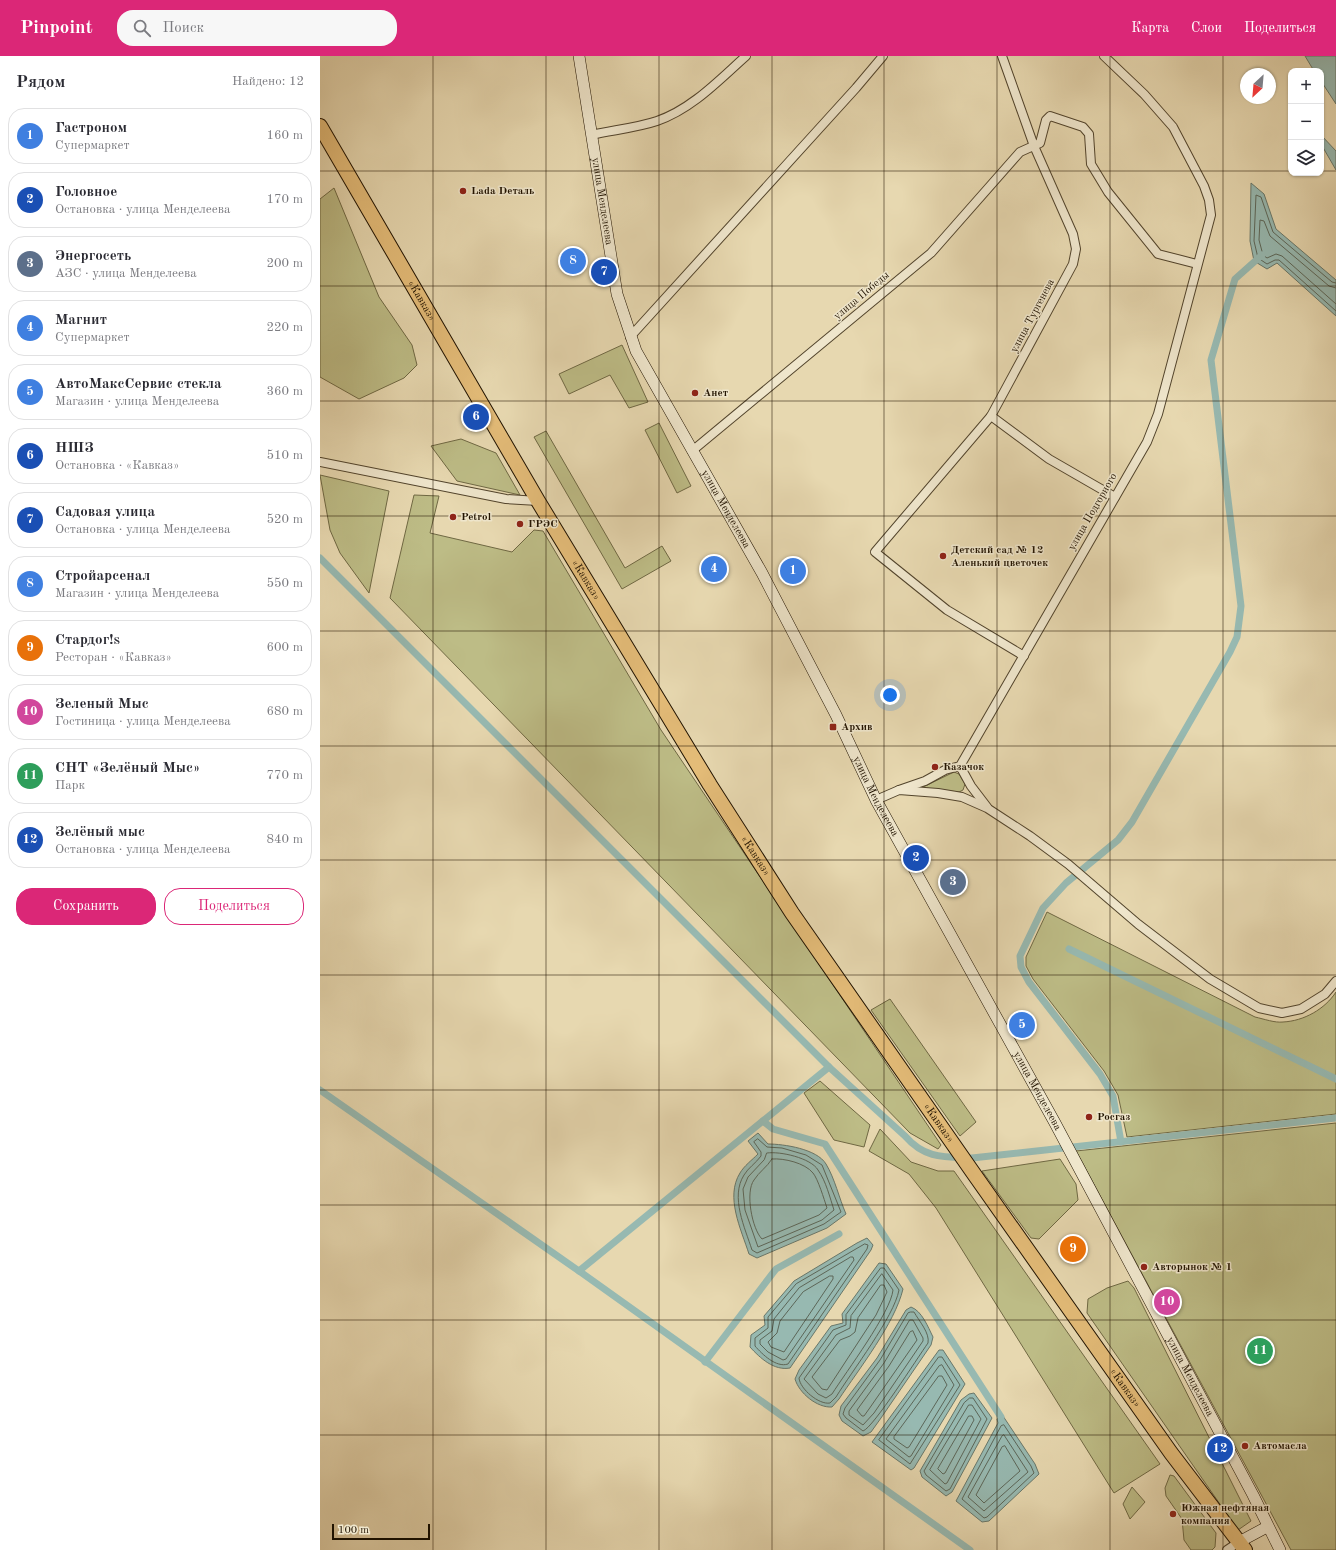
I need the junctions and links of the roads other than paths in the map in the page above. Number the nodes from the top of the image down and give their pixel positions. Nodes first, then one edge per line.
1 (746, 56) edge
2 (883, 56) edge
3 (1002, 56) edge
4 (1104, 56) edge
5 (581, 57) edge
6 (320, 126) edge
7 (591, 135) junction
8 (1034, 146) junction
9 (1197, 264) junction
10 (630, 337) junction
11 (991, 416) junction
12 (692, 451) junction
13 (320, 462) edge
14 (1115, 497) junction
15 (538, 501) junction
16 (1024, 656) junction
17 (960, 766) junction
18 (899, 790) junction
19 (876, 800) junction
20 (987, 808) junction
21 (1336, 981) edge
22 (1267, 1527) junction
23 (1242, 1546) edge
24 (1227, 1550) edge
25 (1280, 1550) edge

1 - 7 street
2 - 10 street
3 - 8 street, улица Тургенева
4 - 9 street, улица Подгорного
5 - 7 main road, улица Менделеева
6 - 15 highway, «Кавказ»
7 - 10 main road, улица Менделеева
8 - 9 street
8 - 11 street, улица Тургенева
8 - 12 street, улица Победы
9 - 14 street, улица Подгорного
10 - 12 main road, улица Менделеева
11 - 14 street
11 - 16 street, улица Тургенева
12 - 19 main road, улица Менделеева
13 - 15 street
14 - 16 street, улица Подгорного
15 - 23 highway, «Кавказ»
16 - 17 street, улица Подгорного
17 - 18 street
17 - 20 street
18 - 19 street
18 - 20 street
19 - 22 main road, улица Менделеева
20 - 21 street
22 - 23 main road
22 - 25 main road, улица Менделеева
23 - 24 street

